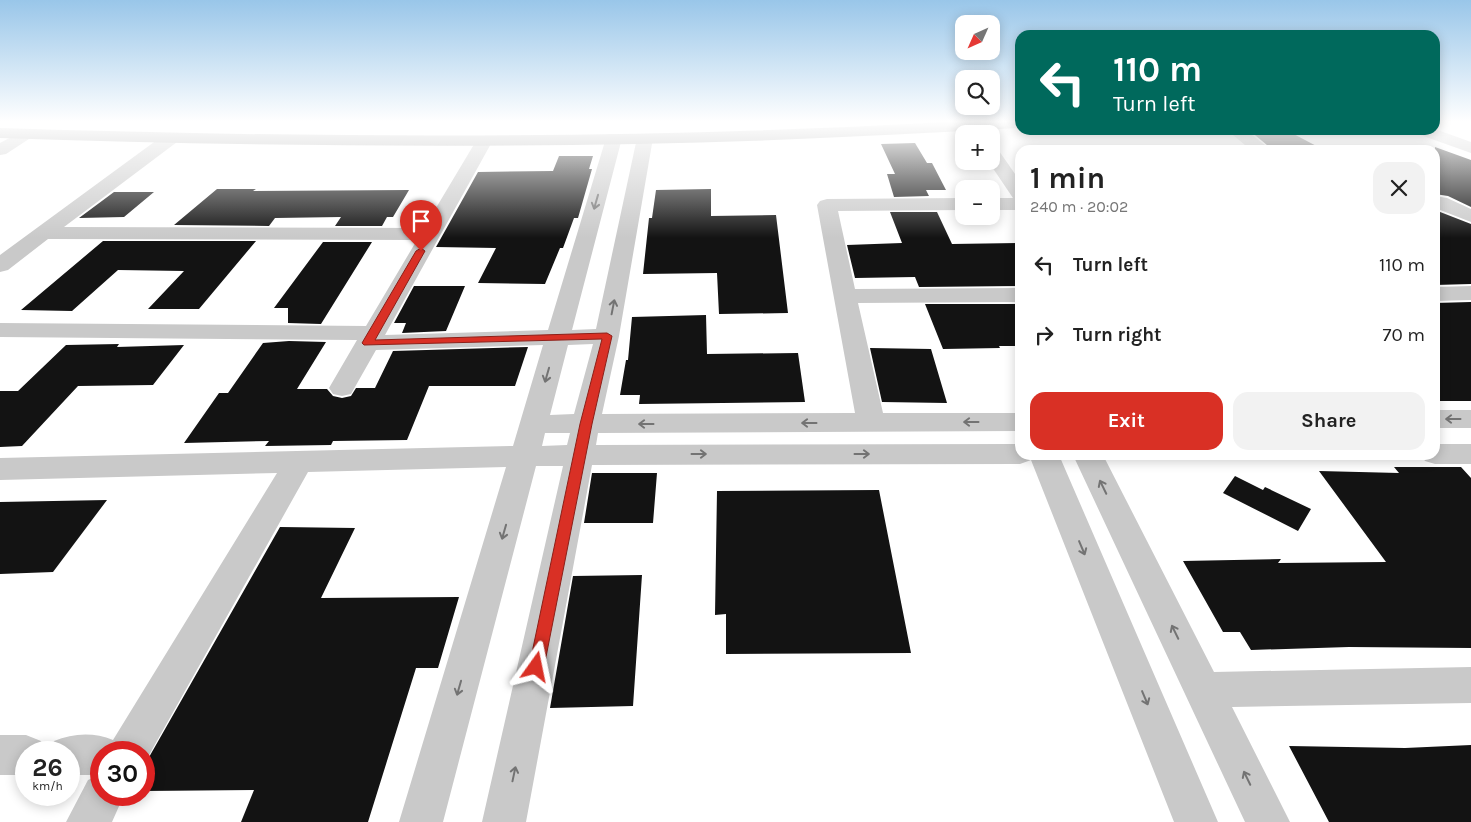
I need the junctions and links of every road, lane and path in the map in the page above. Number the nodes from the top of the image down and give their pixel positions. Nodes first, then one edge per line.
1 (141, 160) edge
2 (473, 160) edge
3 (608, 160) edge
4 (641, 160) edge
5 (1000, 165) edge
6 (1015, 188) edge
7 (1440, 202) edge
8 (955, 204) edge
9 (1000, 204) edge
10 (1015, 204) edge
11 (1471, 216) edge
12 (43, 232) junction
13 (430, 234) junction
14 (0, 265) edge
15 (1471, 293) edge
16 (1440, 294) edge
17 (1015, 295) edge
18 (847, 296) junction
19 (0, 330) edge
20 (607, 336) junction
21 (558, 337) junction
22 (370, 338) junction
23 (342, 388) dead end
24 (1440, 419) edge
25 (1471, 419) edge
26 (871, 422) junction
27 (1015, 422) edge
28 (533, 424) junction
29 (586, 424) junction
30 (1015, 454) edge
31 (1440, 454) edge
32 (1471, 454) edge
33 (525, 455) junction
34 (581, 455) junction
35 (1046, 460) edge
36 (1090, 460) edge
37 (299, 462) junction
38 (0, 469) edge
39 (1471, 685) edge
40 (1203, 690) junction
41 (134, 741) edge
42 (0, 755) edge
43 (15, 755) edge
44 (97, 806) edge
45 (88, 822) edge
46 (421, 822) edge
47 (504, 822) edge
48 (1196, 822) edge
49 (1268, 822) edge

1 - 12 street
2 - 13 street
3 -> 21 street
20 -> 4 street
5 - 6 street
7 - 11 street
8 - 18 street
9 - 10 street
12 - 13 street
12 - 14 street
13 - 22 street
15 - 16 street
17 - 18 street
18 - 26 street
19 - 22 street
20 - 21 street
20 - 29 street
21 - 22 street
21 -> 28 street
22 - 23 street
25 -> 24 street
27 -> 26 street
26 -> 29 street
28 - 29 street
28 - 33 street
29 - 34 street
34 -> 30 street
31 - 32 street
33 - 34 street
33 - 37 street
33 -> 46 street
47 -> 34 street
35 -> 48 street
40 -> 36 street
37 - 38 street
37 - 41 street
39 - 40 street
49 -> 40 street
42 - 43 street
44 - 45 street

